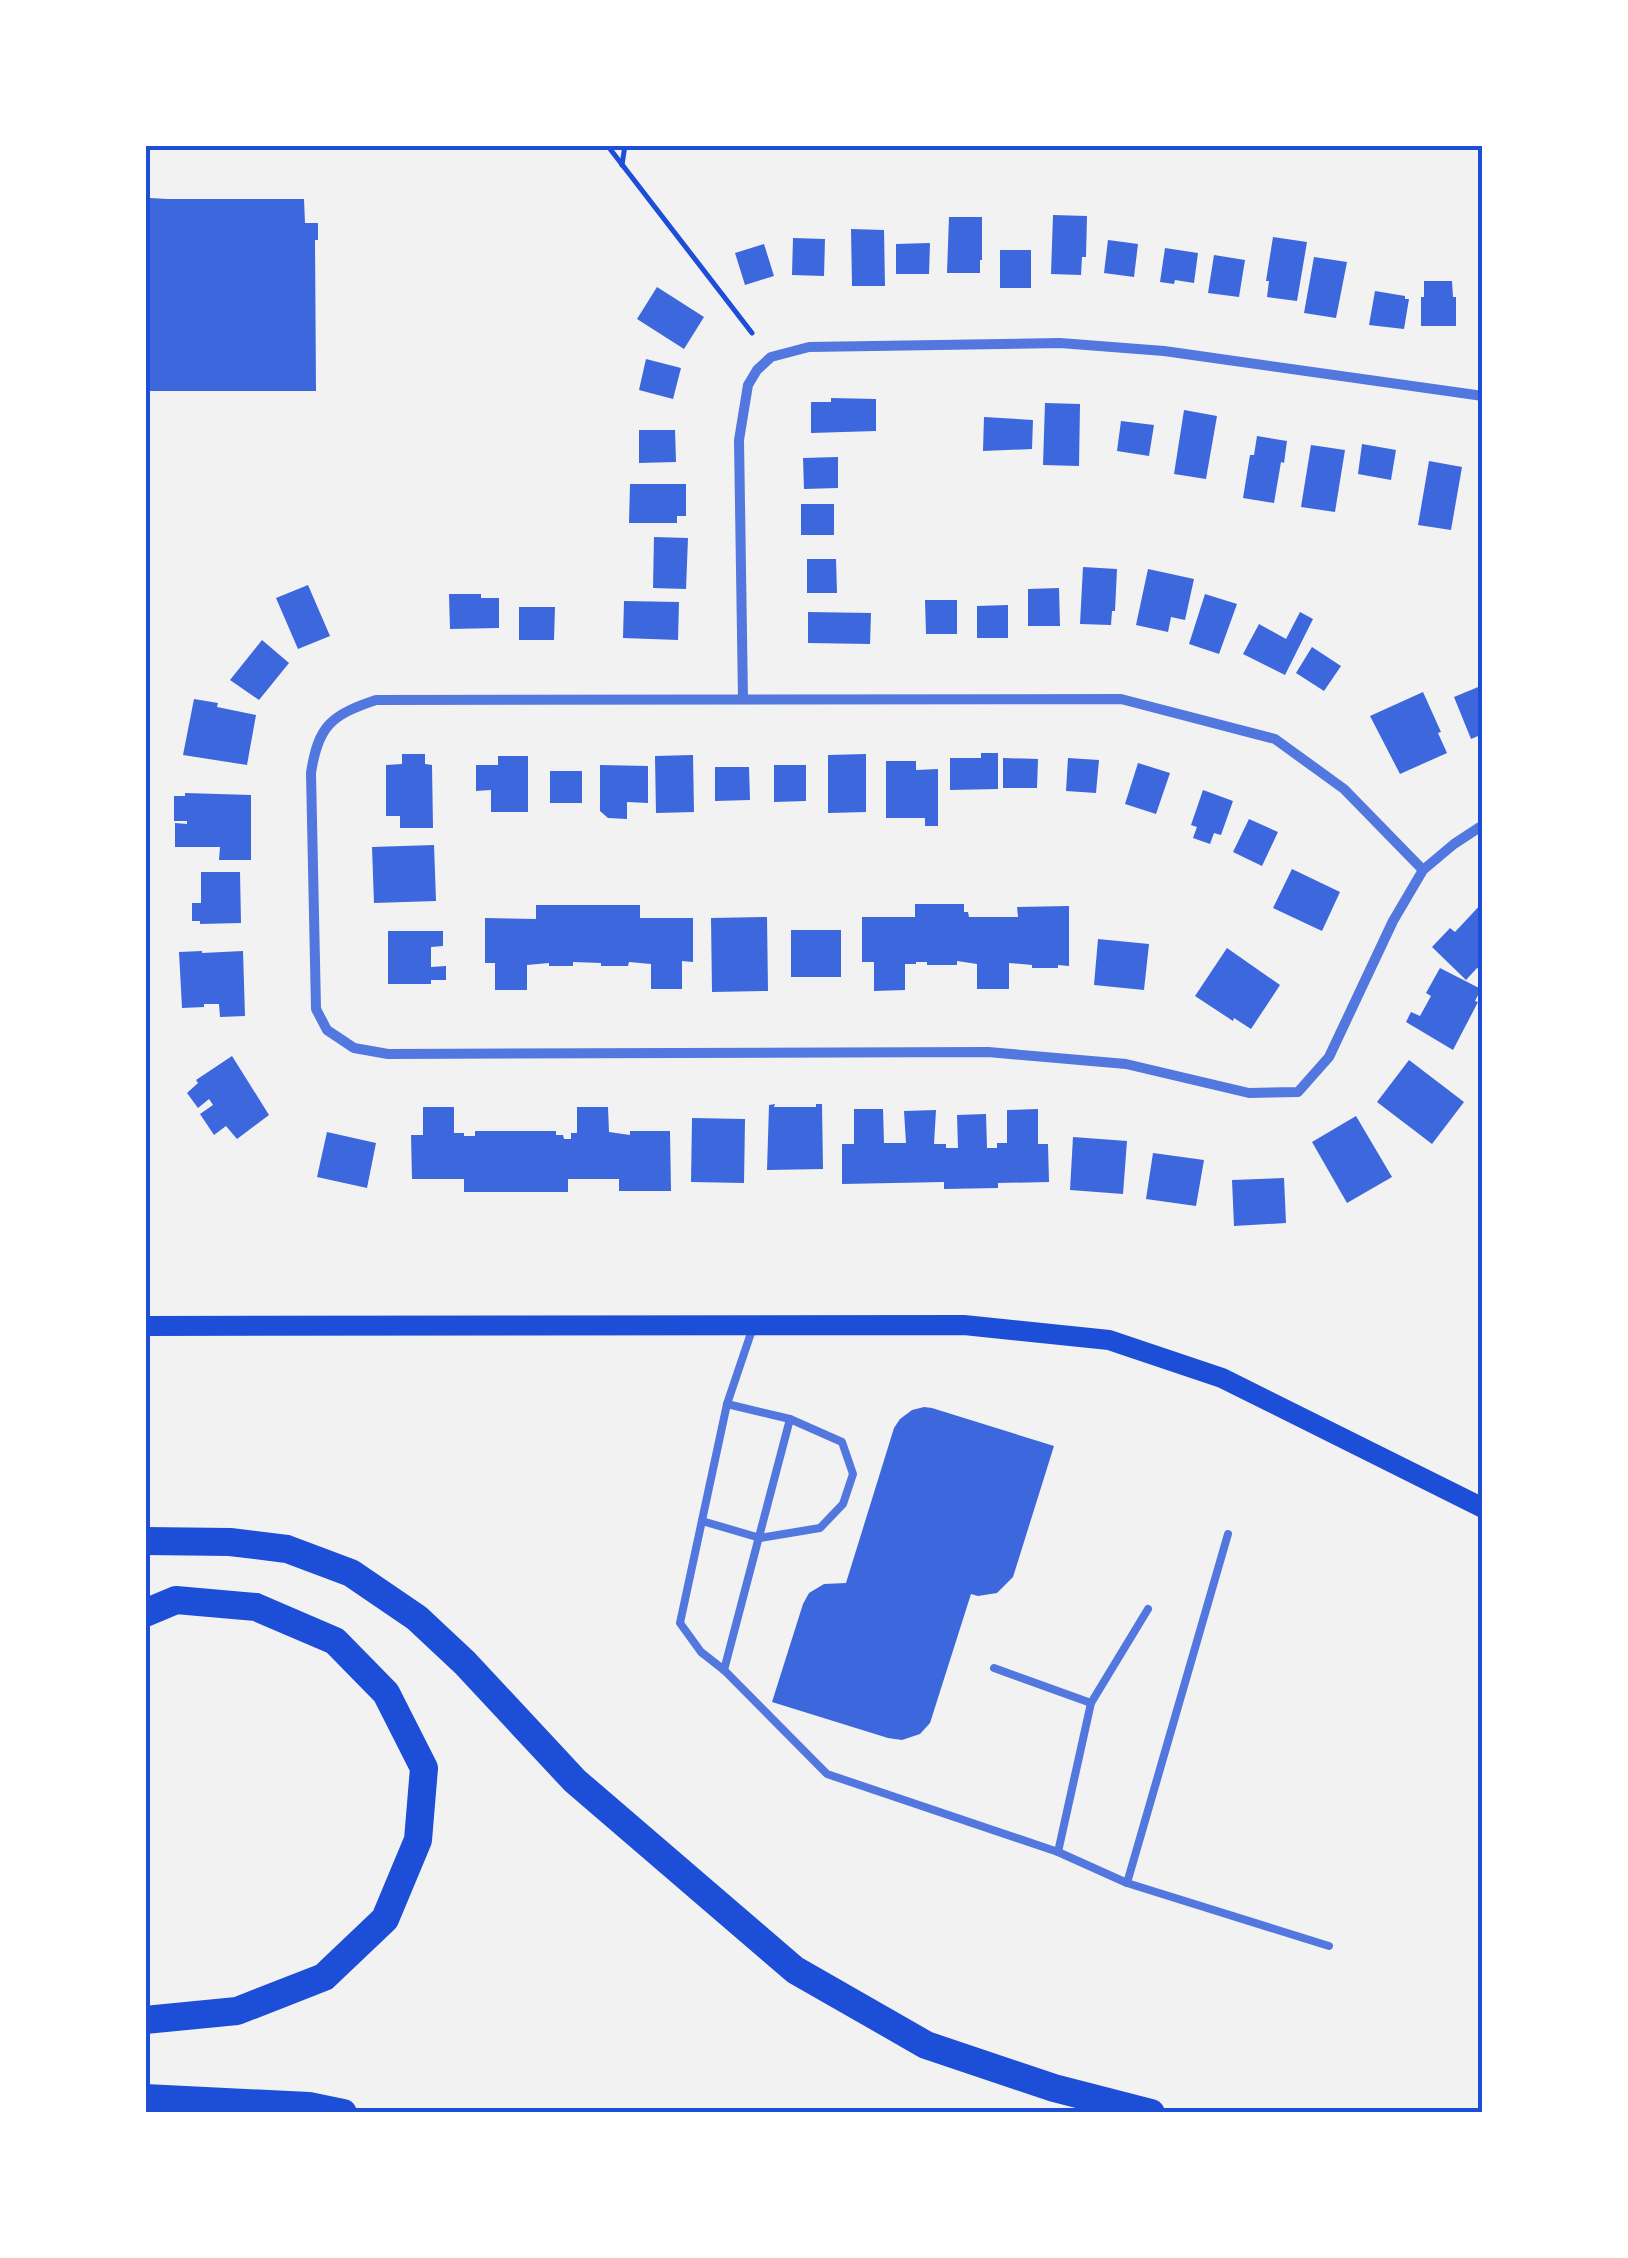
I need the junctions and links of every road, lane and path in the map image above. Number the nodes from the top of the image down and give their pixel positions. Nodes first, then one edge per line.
1 (607, 145) edge
2 (626, 145) edge
3 (622, 165) junction
4 (752, 334) dead end
5 (1483, 396) edge
6 (743, 698) junction
7 (1483, 826) edge
8 (1423, 870) junction
9 (145, 1326) edge
10 (752, 1327) junction
11 (727, 1404) junction
12 (790, 1419) junction
13 (1483, 1508) edge
14 (702, 1521) junction
15 (1228, 1534) dead end
16 (760, 1538) junction
17 (145, 1540) edge
18 (1148, 1610) dead end
19 (145, 1613) edge
20 (994, 1668) dead end
21 (724, 1670) junction
22 (1091, 1703) junction
23 (1058, 1852) junction
24 (1128, 1882) junction
25 (1329, 1946) dead end
26 (145, 2020) edge
27 (145, 2098) edge
28 (343, 2113) edge
29 (1150, 2113) edge

1 - 3 path
2 - 3 path
3 - 4 path
5 - 6 street
6 - 8 street
6 - 8 street
7 - 8 street
9 - 10 main road
10 - 11 lane
10 - 13 main road
11 - 12 lane
11 - 14 lane
12 - 16 lane
12 - 16 lane
14 - 16 lane
14 - 21 lane
15 - 24 lane
16 - 21 lane
17 - 29 highway
18 - 22 lane
19 - 26 highway
20 - 22 lane
21 - 23 lane
22 - 23 lane
23 - 24 lane
24 - 25 lane
27 - 28 highway

